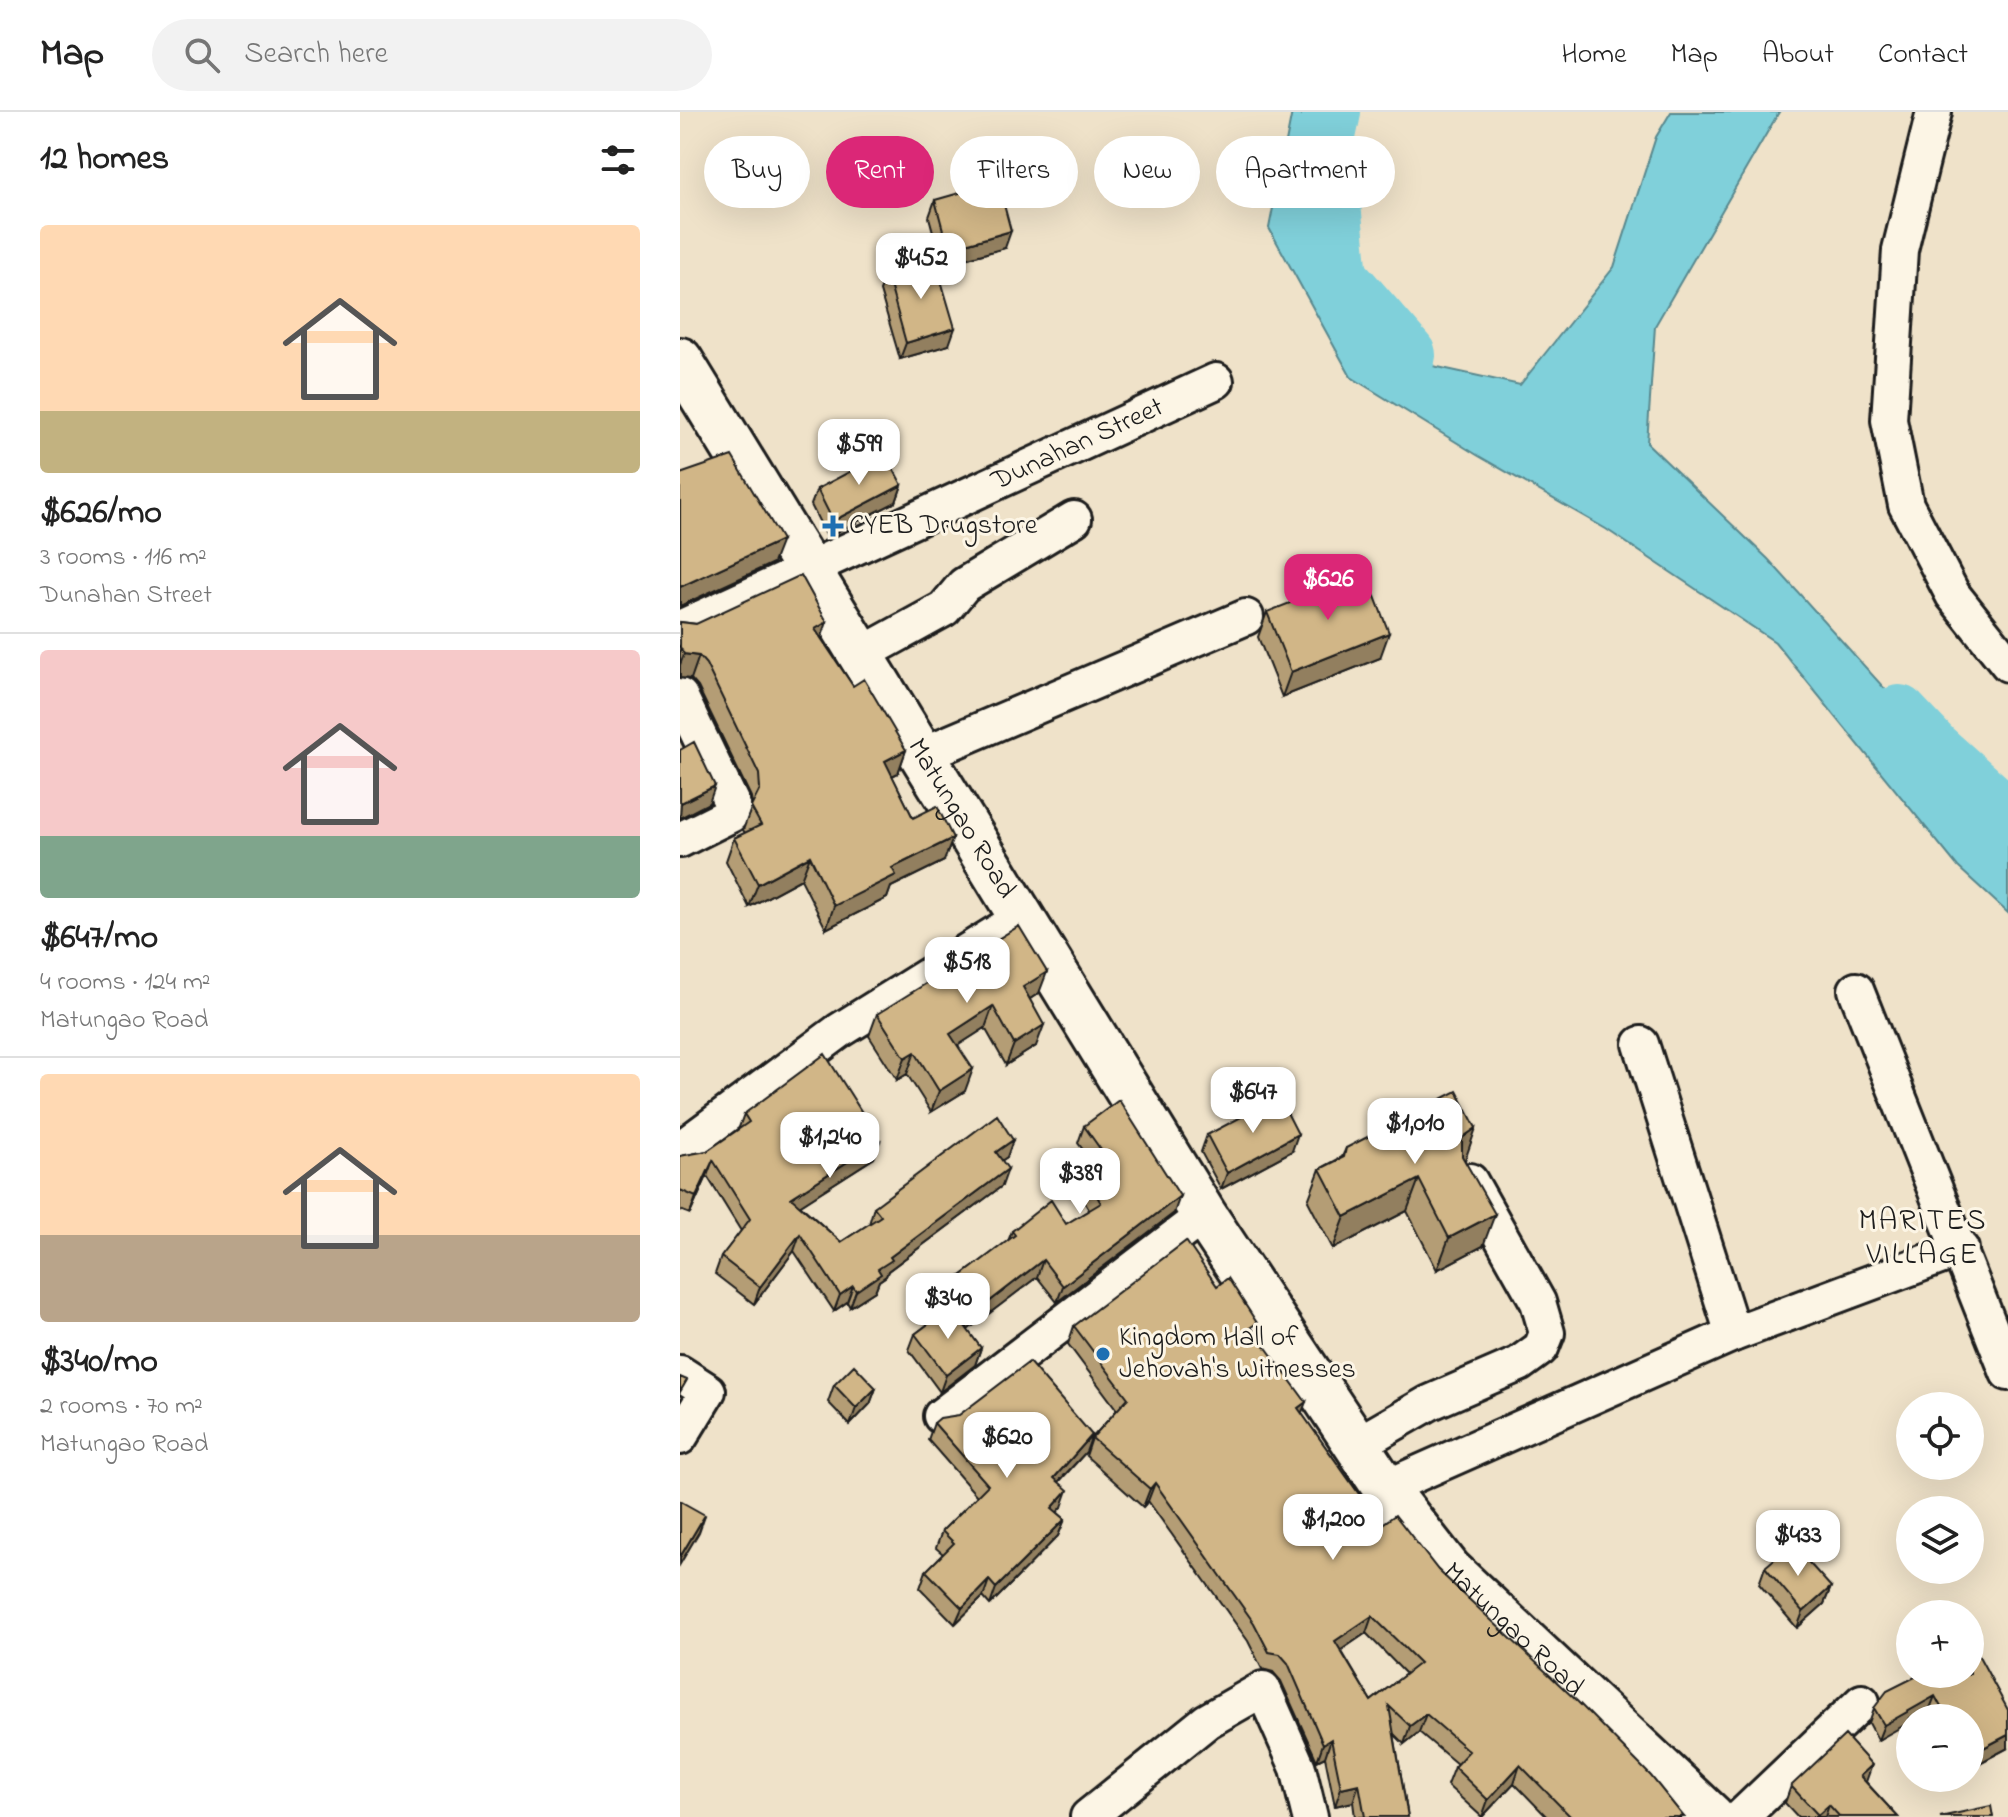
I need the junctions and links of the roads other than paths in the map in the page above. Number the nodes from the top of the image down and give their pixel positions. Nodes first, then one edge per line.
1 (1934, 112) edge
2 (680, 360) edge
3 (1216, 381) dead end
4 (1074, 519) dead end
5 (808, 568) junction
6 (1246, 617) dead end
7 (680, 628) edge
8 (862, 654) junction
9 (2008, 664) edge
10 (680, 696) edge
11 (924, 754) junction
12 (680, 840) edge
13 (1024, 916) junction
14 (1856, 990) dead end
15 (1641, 1044) dead end
16 (680, 1149) edge
17 (1468, 1179) edge
18 (1204, 1215) junction
19 (1961, 1249) junction
20 (1733, 1334) junction
21 (680, 1373) edge
22 (2008, 1373) edge
23 (941, 1416) edge
24 (680, 1437) edge
25 (1356, 1445) junction
26 (1385, 1488) junction
27 (1862, 1702) dead end
28 (1088, 1817) edge
29 (1310, 1817) edge
30 (1712, 1817) edge
31 (1741, 1817) edge

1 - 9 street
2 - 5 main road, Matungao Road
3 - 5 street, Dunahan Street
4 - 8 street
5 - 7 street, Dunahan Street
5 - 8 main road, Matungao Road
6 - 11 street
8 - 11 main road, Matungao Road
10 - 12 street
11 - 13 main road, Matungao Road
13 - 16 street
13 - 18 main road, Matungao Road
14 - 19 street
15 - 20 street
17 - 25 street
18 - 23 street
18 - 25 main road, Matungao Road
19 - 20 street
19 - 22 street
20 - 26 street
21 - 24 street
25 - 26 main road, Matungao Road
26 - 30 main road, Matungao Road
27 - 31 street
28 - 29 street

